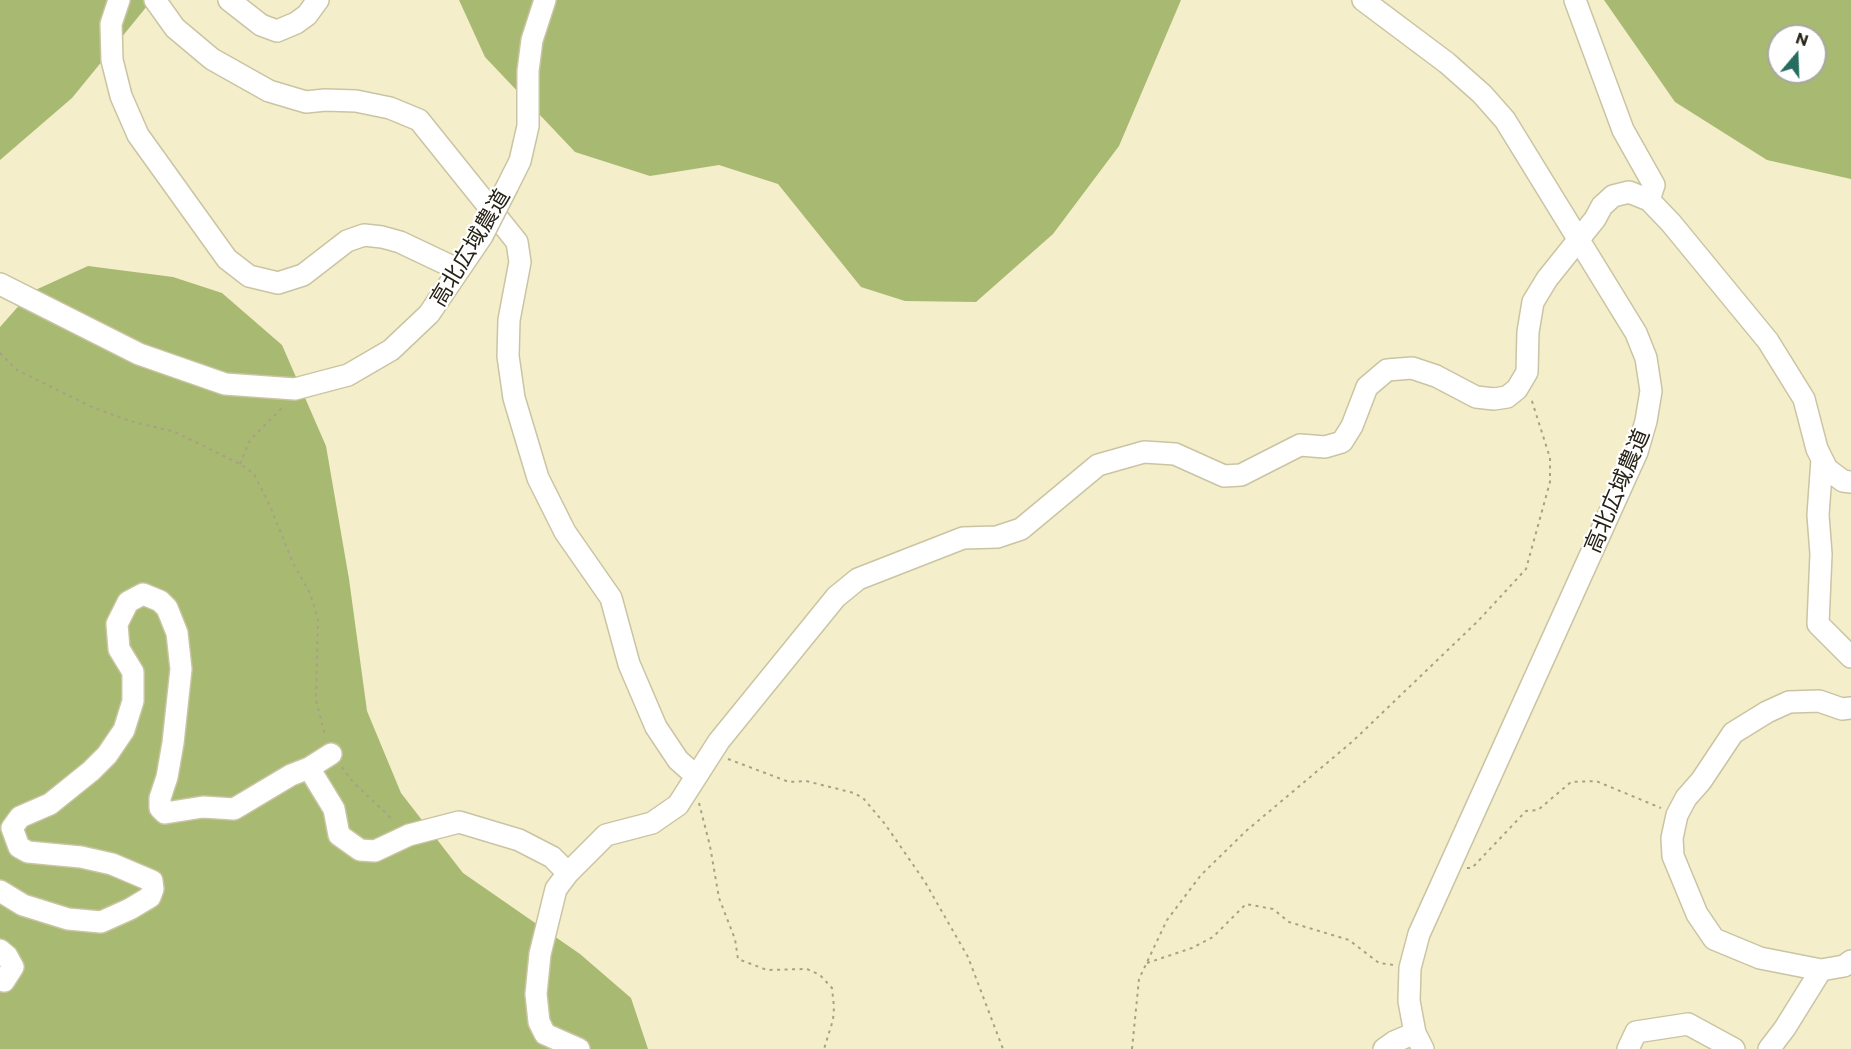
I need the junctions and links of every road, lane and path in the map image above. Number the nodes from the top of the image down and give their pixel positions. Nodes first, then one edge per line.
1 (119, 0) edge
2 (155, 0) edge
3 (229, 0) edge
4 (318, 0) edge
5 (545, 0) edge
6 (1363, 0) edge
7 (1575, 0) edge
8 (1649, 200) junction
9 (1580, 240) junction
10 (459, 270) junction
11 (0, 284) edge
12 (0, 353) edge
13 (1527, 372) junction
14 (296, 389) junction
15 (1822, 459) junction
16 (240, 464) junction
17 (1851, 482) edge
18 (1851, 657) edge
19 (1851, 708) edge
20 (711, 753) junction
21 (331, 754) junction
22 (309, 768) junction
23 (694, 780) junction
24 (1677, 815) junction
25 (409, 836) junction
26 (1449, 866) junction
27 (568, 873) junction
28 (0, 891) edge
29 (0, 950) edge
30 (1851, 961) edge
31 (1146, 963) junction
32 (1410, 968) junction
33 (1821, 970) junction
34 (0, 980) edge
35 (1419, 1041) edge
36 (579, 1049) edge
37 (824, 1049) edge
38 (1003, 1049) edge
39 (1132, 1049) edge
40 (1384, 1049) edge
41 (1628, 1049) edge
42 (1734, 1049) edge
43 (1769, 1049) edge

1 - 10 street
2 - 23 street
3 - 4 street
5 - 10 street, 高北広域農道, bridge
6 - 9 street, 高北広域農道
7 - 8 street
8 - 9 street
8 - 15 street
9 - 13 street
9 - 26 street, 高北広域農道
10 - 14 street, 高北広域農道
11 - 14 street, 高北広域農道
12 - 16 path
13 - 20 street
13 - 31 path
14 - 16 path
15 - 17 street
15 - 18 street
16 - 21 path
19 - 24 street
20 - 23 street
20 - 38 path
21 - 22 street
21 - 25 path
22 - 25 street
22 - 28 street
23 - 27 street
23 - 37 path
24 - 26 path
24 - 33 street
25 - 27 street
26 - 32 street, 高北広域農道
27 - 36 street
29 - 34 street
30 - 33 street
31 - 32 path
31 - 39 path
32 - 35 street, 高北広域農道
33 - 43 street
35 - 40 street
41 - 42 street

